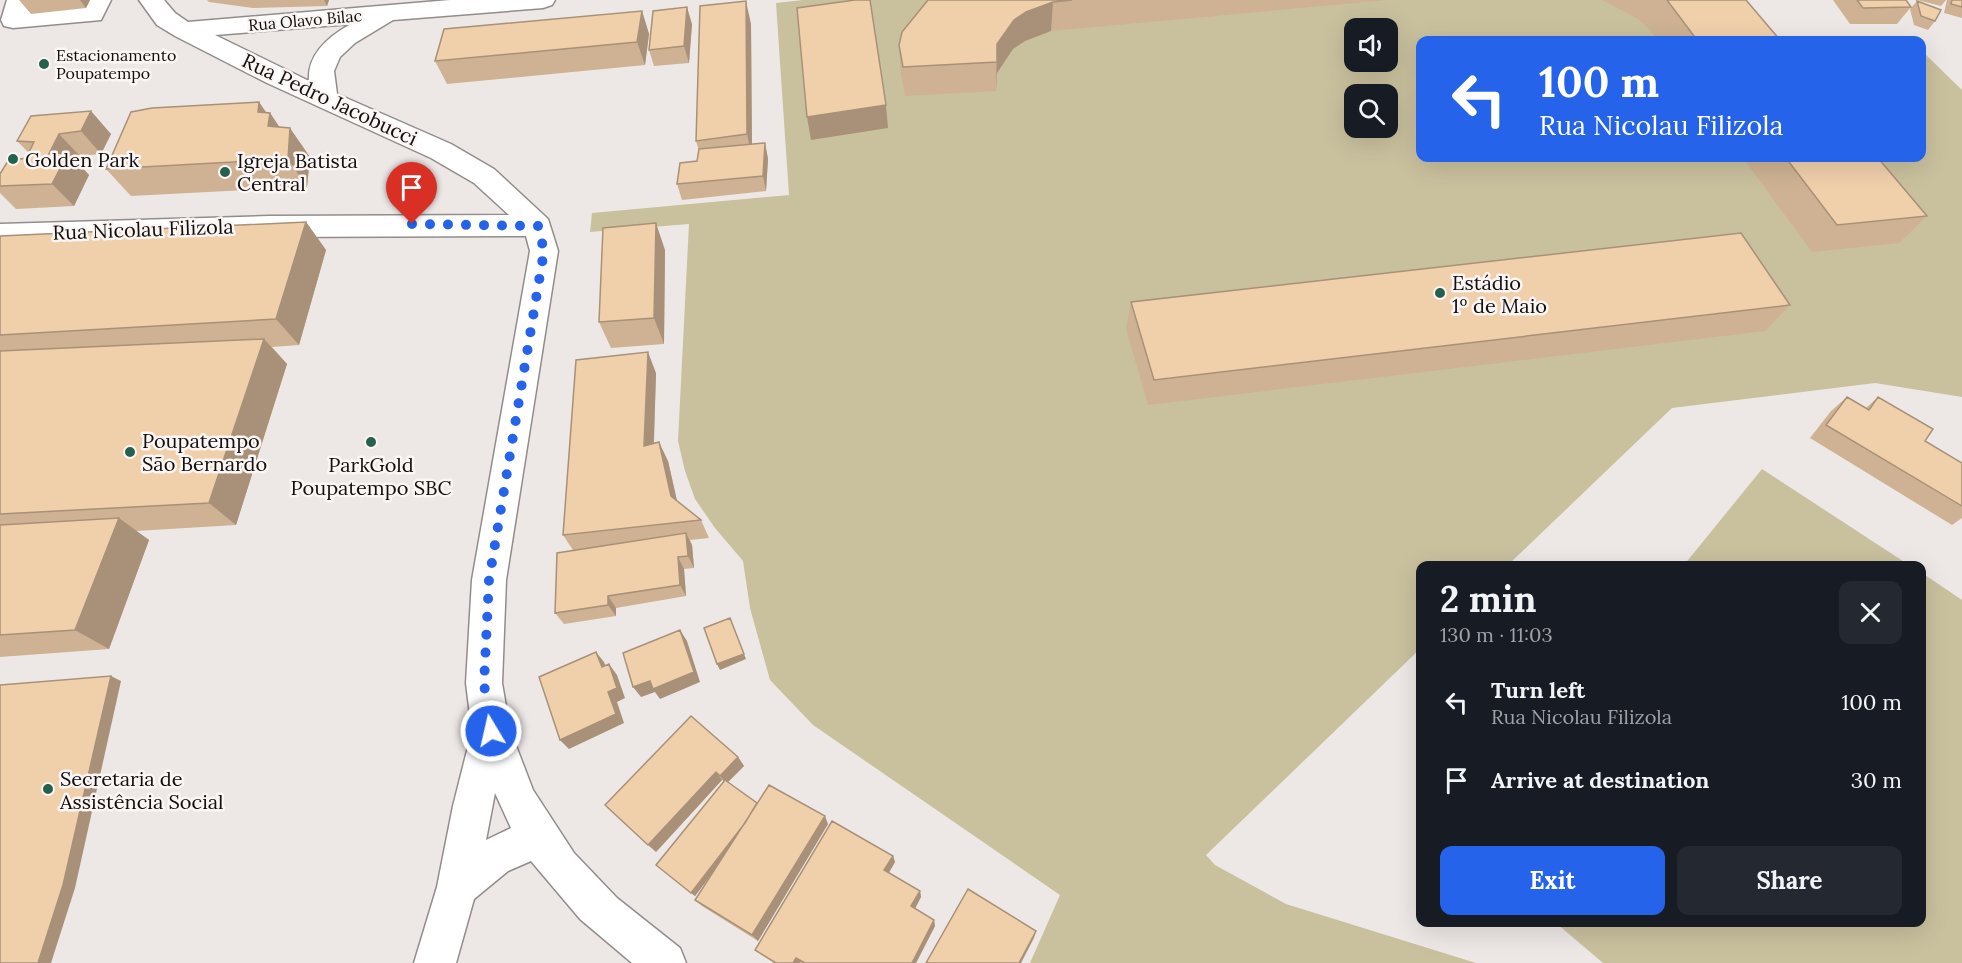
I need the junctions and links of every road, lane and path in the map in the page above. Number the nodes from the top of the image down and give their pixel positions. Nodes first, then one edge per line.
1 (19, 0) edge
2 (99, 0) edge
3 (152, 0) edge
4 (543, 0) edge
5 (392, 13) junction
6 (184, 30) junction
7 (324, 97) junction
8 (538, 226) junction
9 (0, 235) edge
10 (491, 731) junction
11 (539, 840) junction
12 (457, 887) junction
13 (435, 963) edge
14 (665, 963) edge

1 - 2 street
3 - 6 street
4 - 5 street, Rua Olavo Bilac
5 - 6 street, Rua Olavo Bilac
5 - 7 street
6 - 7 street, Rua Pedro Jacobucci
7 - 8 street, Rua Pedro Jacobucci
8 - 9 street, Rua Nicolau Filizola
8 - 10 street
10 - 11 street
10 - 12 street
11 - 12 street
11 - 14 street
12 - 13 street

